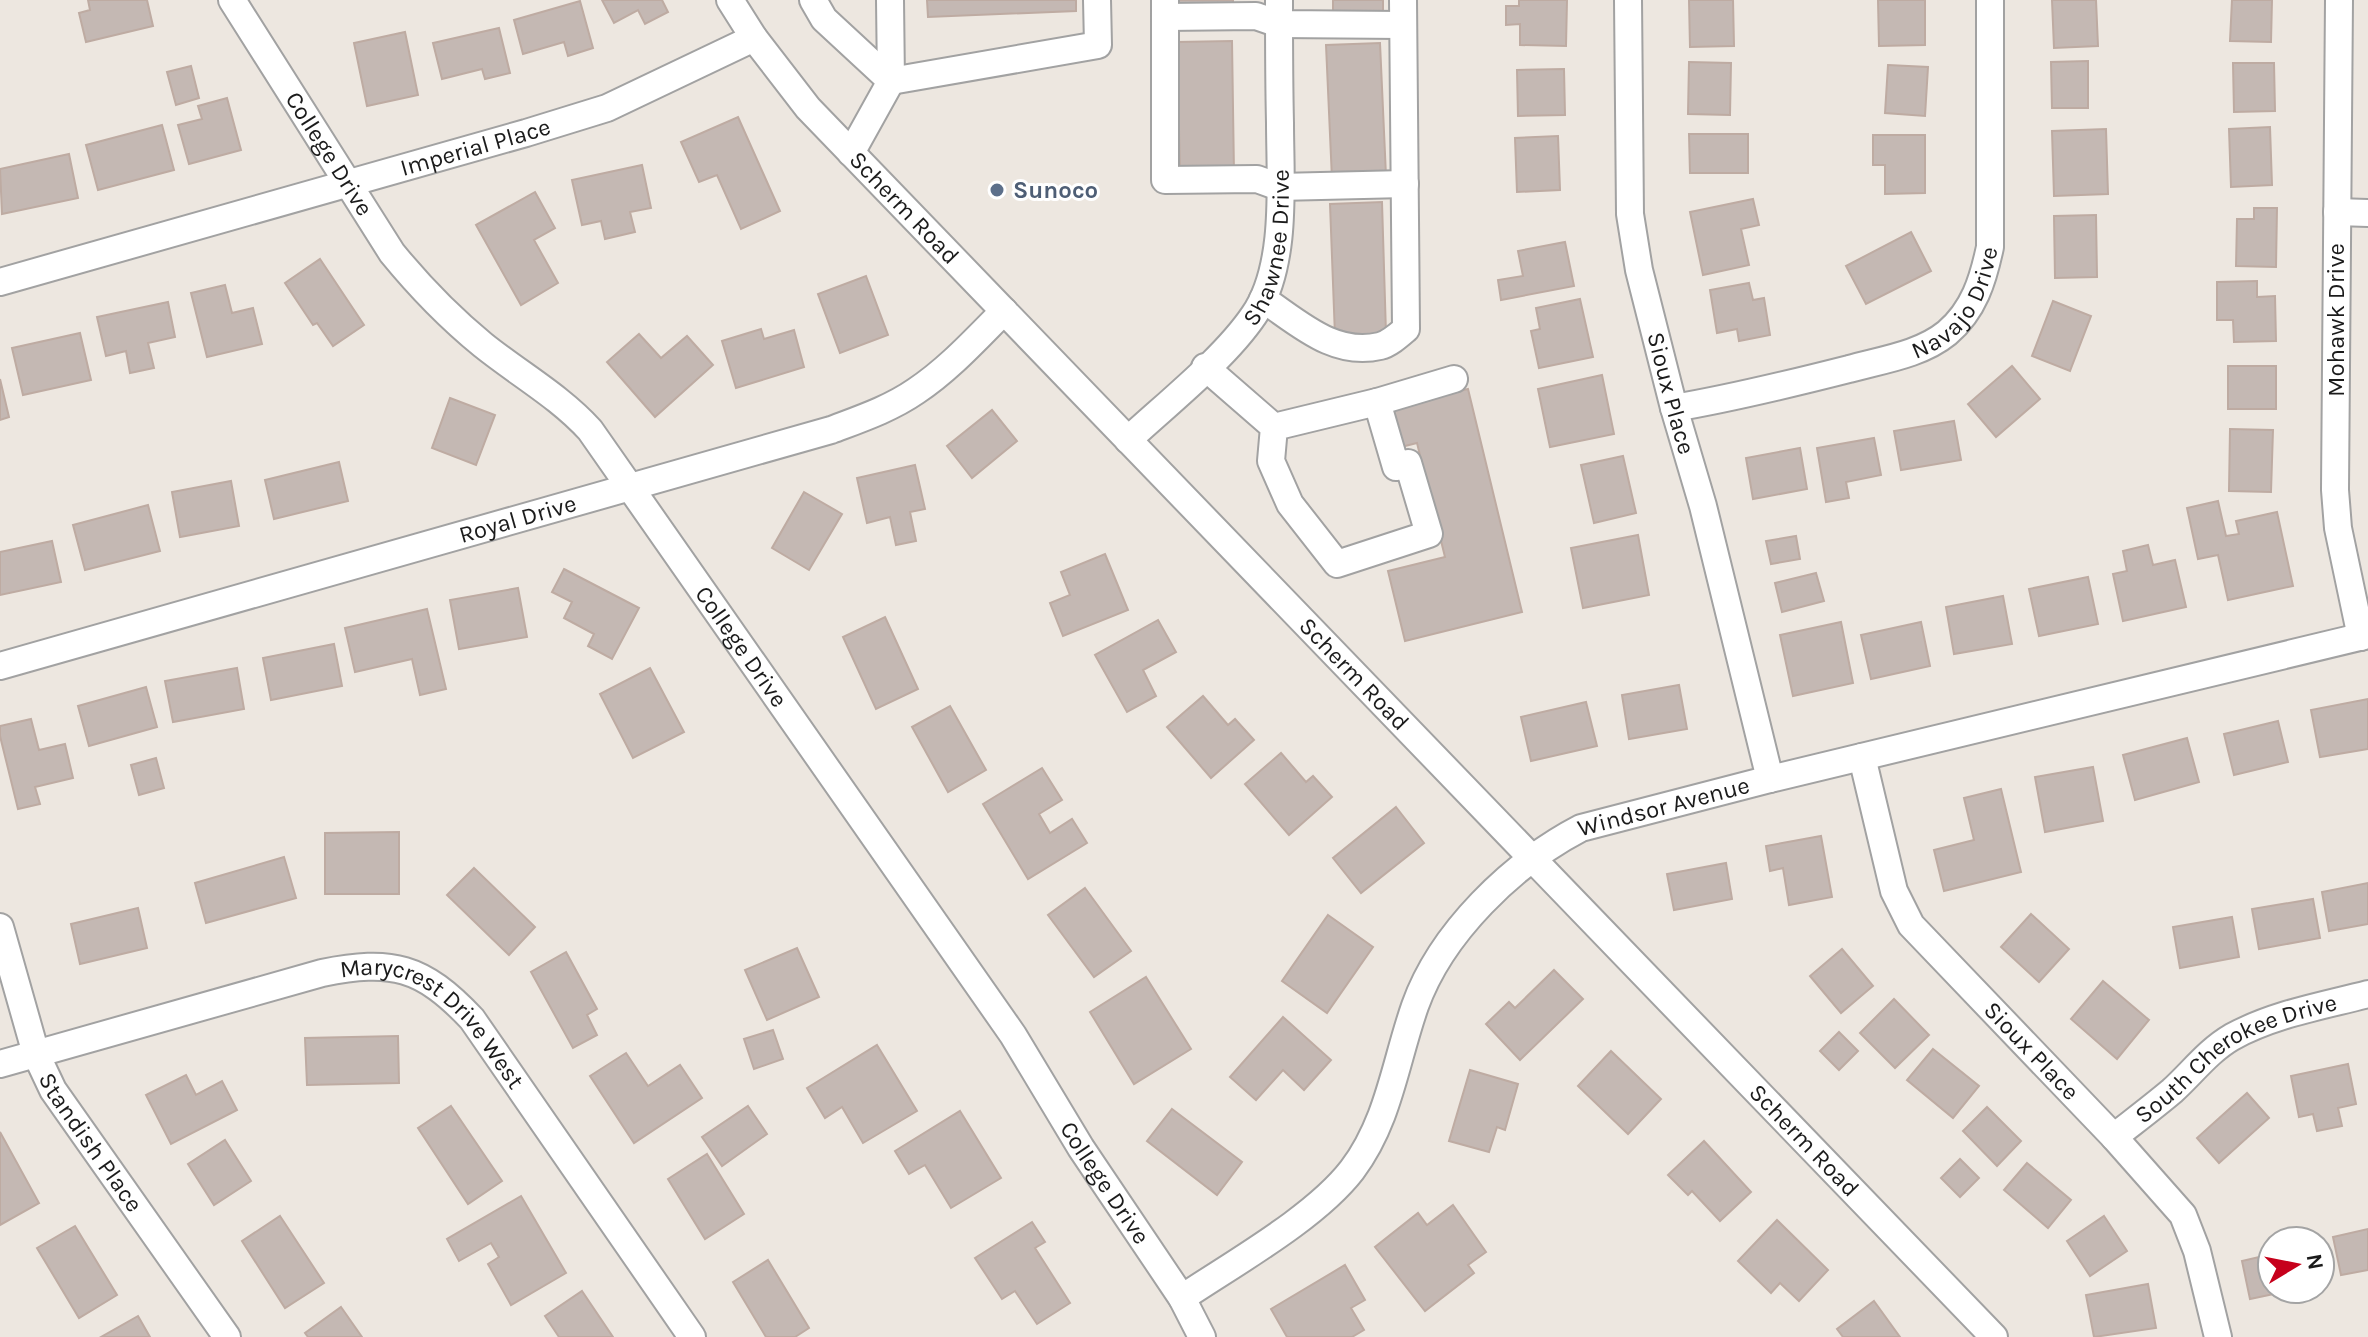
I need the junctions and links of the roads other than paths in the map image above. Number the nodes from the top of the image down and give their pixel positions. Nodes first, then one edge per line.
1 (232, 0) edge
2 (730, 0) edge
3 (813, 0) edge
4 (890, 0) edge
5 (1097, 0) edge
6 (1628, 0) edge
7 (1990, 0) edge
8 (2339, 0) edge
9 (1165, 8) edge
10 (1279, 12) edge
11 (1403, 13) edge
12 (754, 38) junction
13 (891, 81) junction
14 (851, 153) junction
15 (346, 182) junction
16 (1405, 184) junction
17 (1279, 187) junction
18 (2337, 212) junction
19 (2368, 213) edge
20 (0, 282) edge
21 (1263, 299) junction
22 (1004, 311) junction
23 (1205, 367) junction
24 (1454, 379) dead end
25 (1377, 402) junction
26 (1674, 408) junction
27 (1274, 427) junction
28 (1128, 440) junction
29 (630, 488) junction
30 (2365, 636) edge
31 (0, 666) edge
32 (1862, 757) junction
33 (1770, 779) junction
34 (1533, 860) junction
35 (0, 927) edge
36 (2368, 994) edge
37 (36, 1054) junction
38 (0, 1064) edge
39 (2114, 1137) junction
40 (1182, 1298) junction
41 (227, 1337) edge
42 (692, 1337) edge
43 (1202, 1337) edge
44 (1994, 1337) edge
45 (2218, 1337) edge

1 - 15 street, College Drive
2 - 12 street, Scherm Road
3 - 13 street
4 - 13 street
5 - 13 street
6 - 26 street, Sioux Place
7 - 26 street, Navajo Drive
8 - 18 street, Mohawk Drive
9 - 10 street
9 - 17 street
10 - 11 street
10 - 17 street, Shawnee Drive
11 - 16 street
12 - 14 street, Scherm Road
12 - 15 street, Imperial Place
13 - 14 street
14 - 22 street, Scherm Road
15 - 20 street, Imperial Place
15 - 29 street, College Drive
16 - 17 street
16 - 21 street
17 - 21 street, Shawnee Drive
18 - 19 street
18 - 30 street, Mohawk Drive
21 - 23 street, Shawnee Drive
22 - 28 street, Scherm Road
22 - 29 street, Royal Drive
23 - 27 street
23 - 28 street, Shawnee Drive
24 - 25 street
25 - 27 street
25 - 27 street
26 - 33 street, Sioux Place
28 - 34 street, Scherm Road
29 - 31 street, Royal Drive
29 - 40 street, College Drive
30 - 32 street, Windsor Avenue
32 - 33 street, Windsor Avenue
32 - 39 street, Sioux Place
33 - 34 street, Windsor Avenue
34 - 40 street, Windsor Avenue
34 - 44 street, Scherm Road
35 - 37 street, Standish Place
36 - 39 street, South Cherokee Drive
37 - 38 street, Marycrest Drive West
37 - 41 street, Standish Place
37 - 42 street, Marycrest Drive West
39 - 45 street, Sioux Place
40 - 43 street, College Drive

